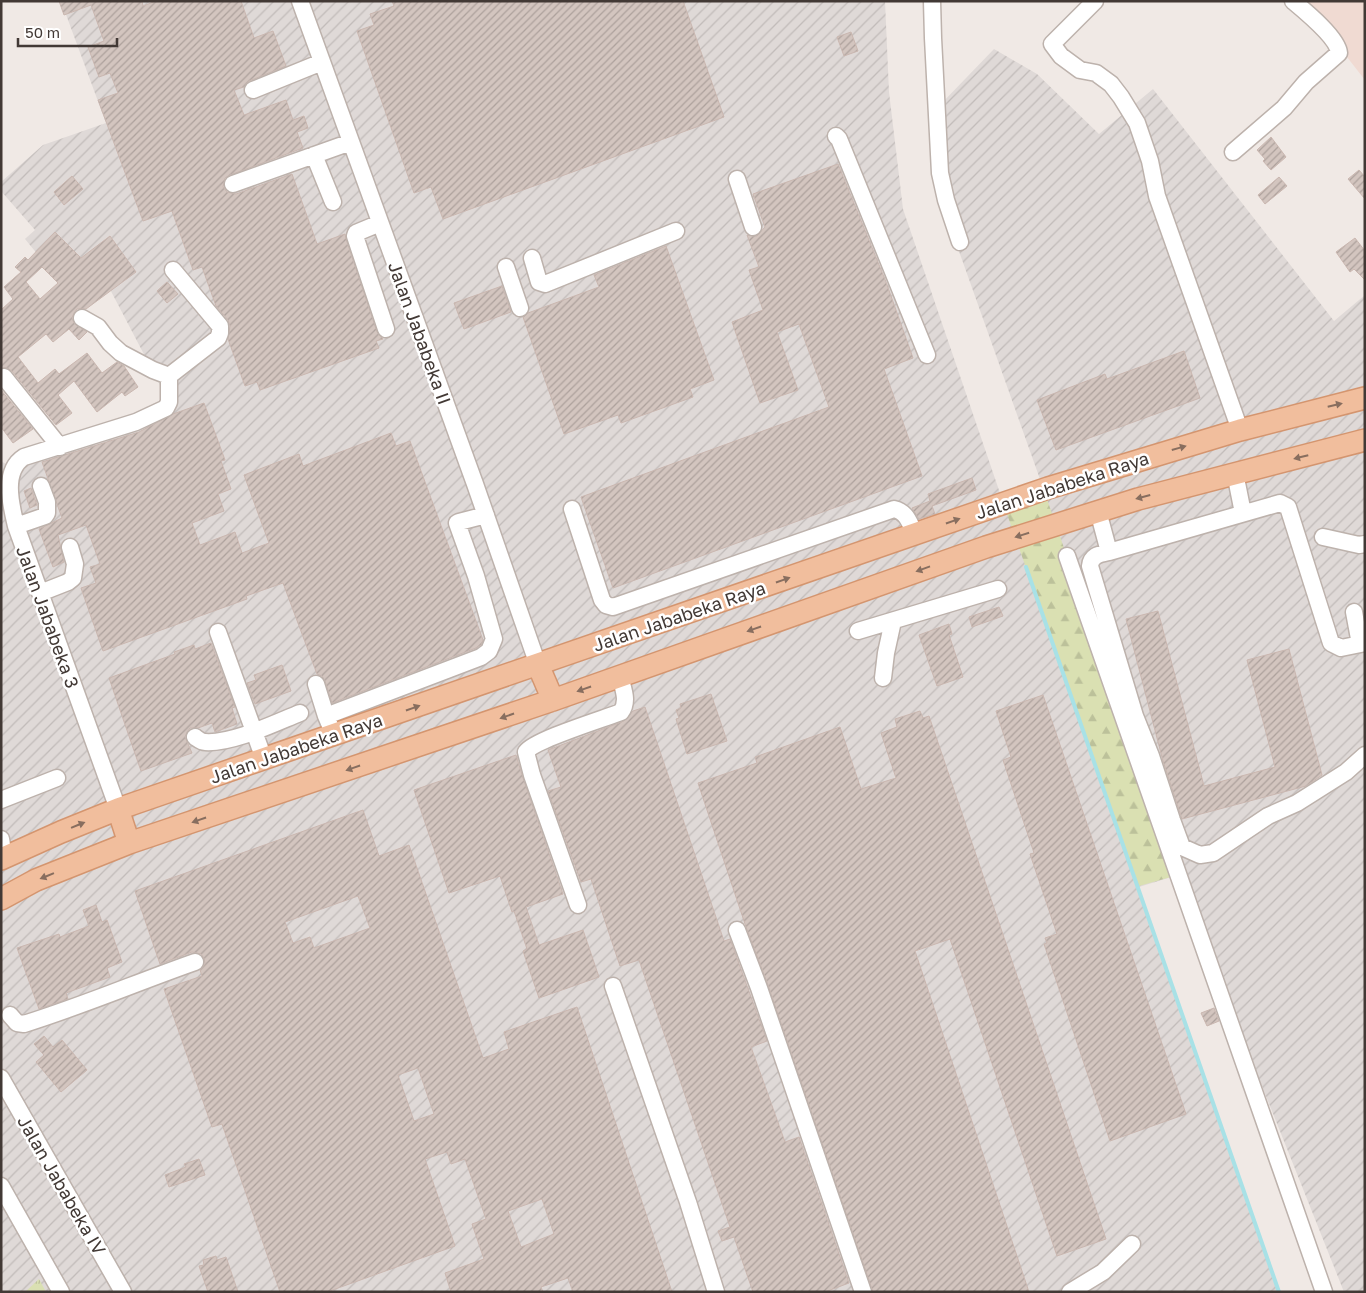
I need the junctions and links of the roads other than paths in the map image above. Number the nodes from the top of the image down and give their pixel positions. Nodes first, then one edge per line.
1 (300, 1) edge
2 (932, 1) edge
3 (1095, 1) edge
4 (1294, 1) edge
5 (322, 62) junction
6 (253, 90) dead end
7 (836, 136) dead end
8 (351, 142) junction
9 (1233, 152) dead end
10 (314, 155) junction
11 (737, 179) dead end
12 (233, 184) dead end
13 (333, 202) dead end
14 (380, 222) junction
15 (753, 227) dead end
16 (676, 231) dead end
17 (960, 242) dead end
18 (532, 258) dead end
19 (506, 267) dead end
20 (173, 270) dead end
21 (520, 308) dead end
22 (82, 318) dead end
23 (386, 329) dead end
24 (927, 355) dead end
25 (169, 376) junction
26 (4, 377) dead end
27 (1365, 398) edge
28 (1240, 430) junction
29 (1365, 440) edge
30 (60, 447) junction
31 (1235, 473) junction
32 (41, 486) dead end
33 (6, 506) edge
34 (572, 509) dead end
35 (1098, 511) junction
36 (1243, 513) junction
37 (486, 515) junction
38 (16, 526) junction
39 (915, 535) junction
40 (1324, 537) dead end
41 (1365, 544) edge
42 (70, 547) dead end
43 (1109, 552) junction
44 (1067, 556) dead end
45 (998, 589) dead end
46 (40, 593) junction
47 (1360, 616) edge
48 (893, 620) junction
49 (858, 631) dead end
50 (218, 632) dead end
51 (1362, 643) edge
52 (538, 665) junction
53 (620, 676) junction
54 (883, 678) dead end
55 (316, 684) dead end
56 (553, 700) junction
57 (300, 713) dead end
58 (330, 726) junction
59 (253, 732) junction
60 (194, 737) dead end
61 (1365, 755) edge
62 (264, 759) junction
63 (57, 778) dead end
64 (1, 800) edge
65 (118, 809) junction
66 (129, 843) junction
67 (2, 852) edge
68 (1, 899) edge
69 (578, 905) dead end
70 (737, 930) dead end
71 (195, 962) dead end
72 (613, 986) dead end
73 (10, 1015) dead end
74 (1, 1078) edge
75 (1, 1186) edge
76 (1132, 1244) dead end
77 (61, 1292) edge
78 (123, 1292) edge
79 (716, 1292) edge
80 (863, 1292) edge
81 (1070, 1292) edge
82 (1324, 1292) edge

1 - 5 street, Jalan Jababeka II
2 - 17 street
3 - 28 street
4 - 9 street
5 - 6 street
5 - 8 street, Jalan Jababeka II
7 - 24 street
8 - 10 street
8 - 14 street, Jalan Jababeka II
10 - 12 street
10 - 13 street
11 - 15 street
14 - 23 street
14 - 37 street, Jalan Jababeka II
16 - 18 street
19 - 21 street
20 - 25 street
22 - 25 street
25 - 30 street, Jalan Jababeka 3
26 - 30 street
28 -> 27 main road, Jalan Jababeka Raya
39 -> 28 main road, Jalan Jababeka Raya
29 -> 31 main road, Jalan Jababeka Raya
30 - 33 street, Jalan Jababeka 3
31 -> 35 main road, Jalan Jababeka Raya
31 - 36 street
32 - 38 street
33 - 38 street, Jalan Jababeka 3
34 - 39 street
35 - 43 street
35 -> 53 main road, Jalan Jababeka Raya
36 - 43 street
36 - 51 street
37 - 52 street, Jalan Jababeka II
37 - 58 street
38 - 46 street, Jalan Jababeka 3
52 -> 39 main road, Jalan Jababeka Raya
40 - 41 street
42 - 46 street
43 - 61 street
44 - 82 street
45 - 48 street
46 - 65 street, Jalan Jababeka 3
47 - 51 street
48 - 49 street
48 - 54 street
50 - 59 street
52 - 56 main road
58 -> 52 main road, Jalan Jababeka Raya
53 -> 56 main road, Jalan Jababeka Raya
53 - 69 street
55 - 58 street
56 -> 66 main road, Jalan Jababeka Raya
57 - 59 street
58 - 62 main road, Jalan Jababeka Raya
59 - 60 street
59 - 62 street
62 - 65 main road, Jalan Jababeka Raya
63 - 64 street
65 - 66 main road
67 -> 65 main road, Jalan Jababeka Raya
66 -> 68 main road, Jalan Jababeka Raya
70 - 80 street
71 - 73 street
72 - 79 street
74 - 78 street, Jalan Jababeka IV
75 - 77 street
76 - 81 street

